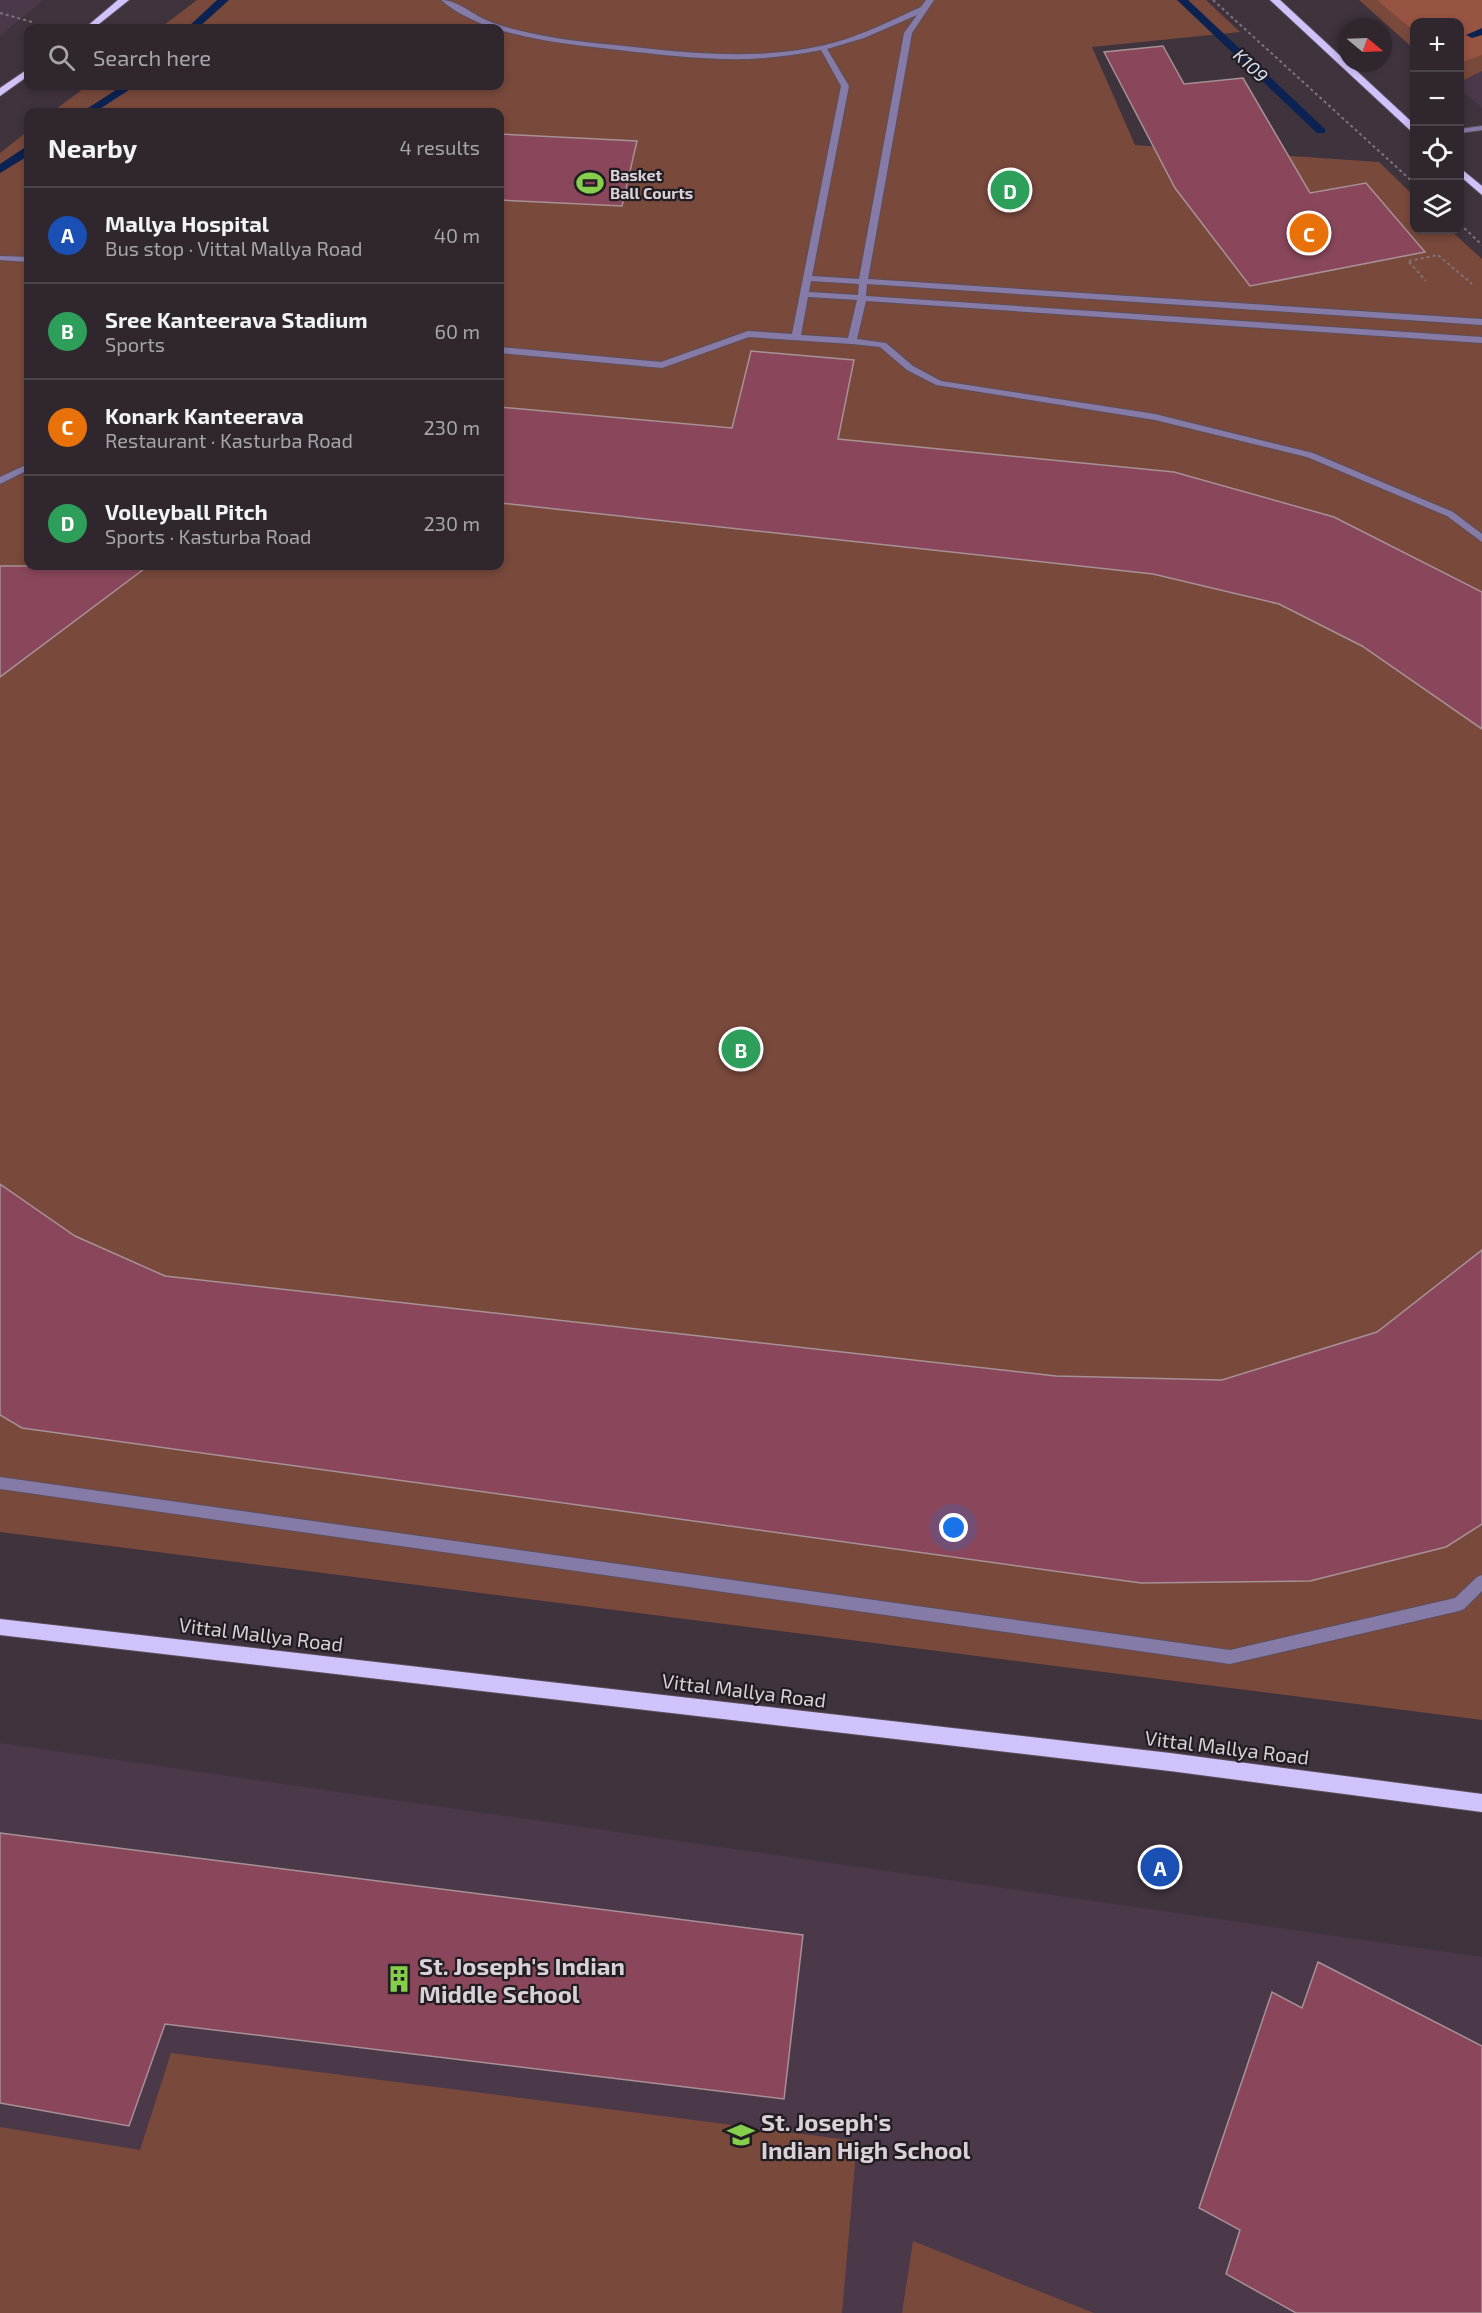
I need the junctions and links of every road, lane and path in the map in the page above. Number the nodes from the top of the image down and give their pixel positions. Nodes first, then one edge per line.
1 (124, 0) edge
2 (445, 0) edge
3 (930, 0) edge
4 (1213, 0) edge
5 (1275, 0) edge
6 (924, 9) junction
7 (0, 13) edge
8 (32, 22) dead end
9 (94, 24) edge
10 (494, 24) edge
11 (504, 28) edge
12 (823, 48) junction
13 (24, 75) edge
14 (0, 93) edge
15 (1411, 126) edge
16 (1482, 128) edge
17 (1464, 130) edge
18 (1464, 175) edge
19 (1411, 180) edge
20 (1482, 192) edge
21 (1464, 228) edge
22 (1482, 245) edge
23 (0, 258) edge
24 (24, 260) edge
25 (1409, 261) dead end
26 (808, 278) junction
27 (863, 281) junction
28 (1473, 285) dead end
29 (805, 294) junction
30 (862, 298) junction
31 (1482, 322) edge
32 (796, 337) junction
33 (1482, 340) edge
34 (852, 341) junction
35 (504, 350) edge
36 (24, 469) edge
37 (0, 481) edge
38 (1482, 539) edge
39 (0, 1483) edge
40 (1482, 1582) edge
41 (0, 1627) edge
42 (1482, 1803) edge

1 - 9 main road
2 - 10 lane
3 - 6 lane
4 - 19 path
5 - 15 main road
6 - 12 lane
6 - 27 lane
7 - 8 path
11 - 12 lane
12 - 26 lane
13 - 14 main road
16 - 17 lane
18 - 20 main road
21 - 22 path
23 - 24 lane
25 - 28 path
26 - 27 lane
26 - 29 lane
27 - 30 lane
27 - 31 lane
29 - 30 lane
29 - 32 lane
30 - 33 lane
30 - 34 lane
32 - 34 lane
32 - 35 lane
34 - 38 lane
36 - 37 lane
39 - 40 lane
41 - 42 main road, Vittal Mallya Road

